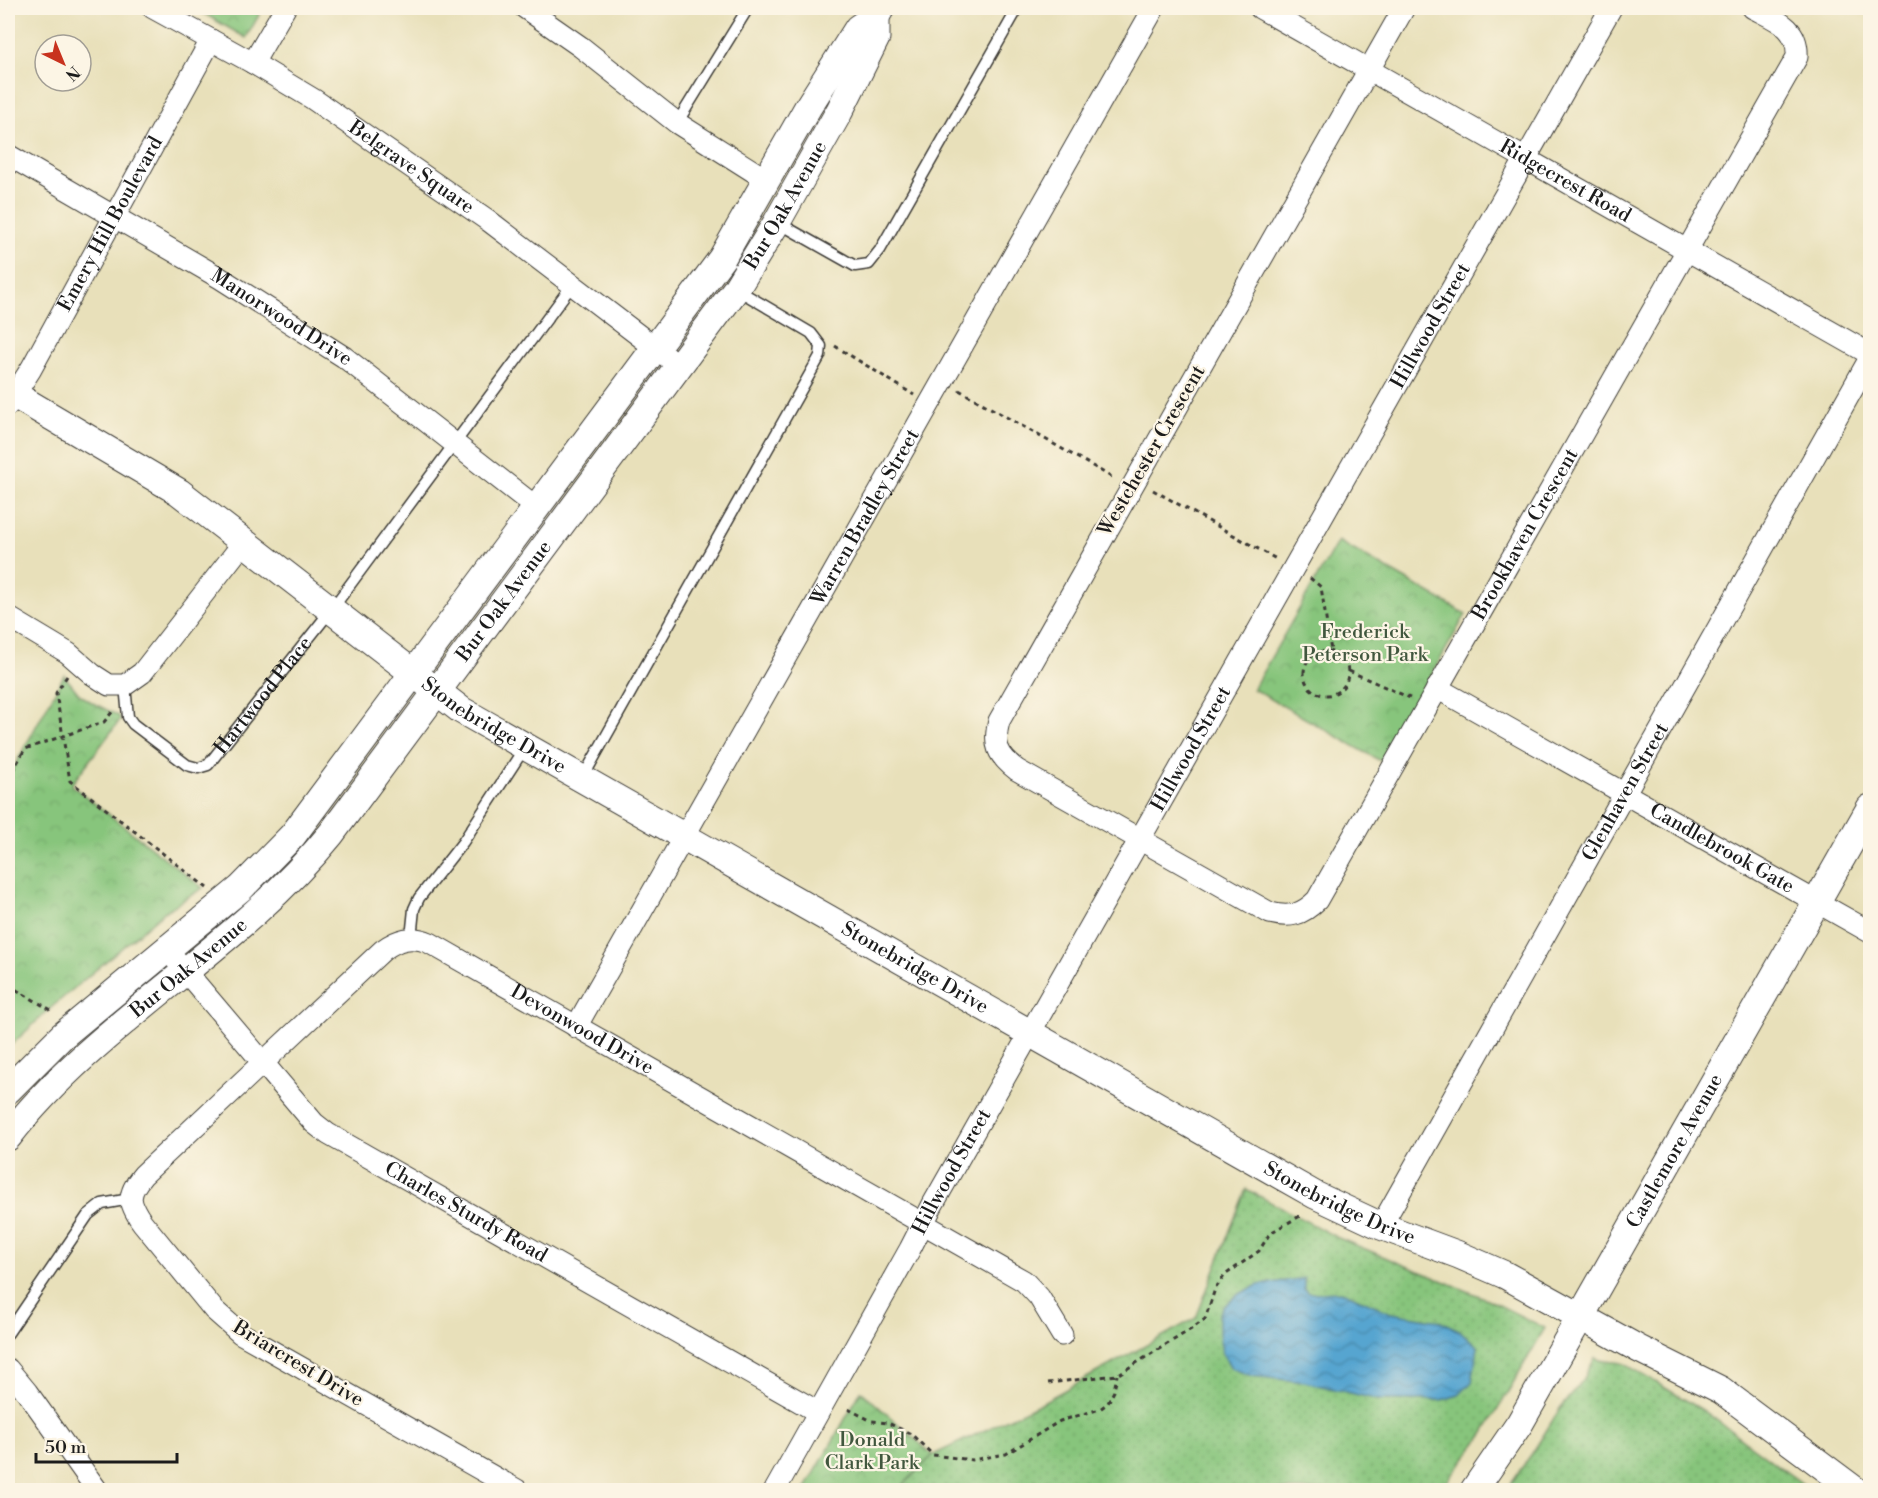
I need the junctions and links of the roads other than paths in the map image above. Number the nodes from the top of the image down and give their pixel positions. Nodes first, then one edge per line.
1 (153, 8) edge
2 (285, 8) edge
3 (525, 8) edge
4 (748, 8) edge
5 (1018, 8) edge
6 (1154, 8) edge
7 (1260, 8) edge
8 (1404, 8) edge
9 (1611, 8) edge
10 (1753, 8) edge
11 (873, 10) edge
12 (179, 14) edge
13 (211, 40) junction
14 (253, 63) junction
15 (1369, 69) junction
16 (676, 123) junction
17 (8, 155) edge
18 (1526, 158) junction
19 (767, 180) junction
20 (114, 216) junction
21 (777, 222) junction
22 (1687, 249) junction
23 (572, 285) junction
24 (736, 289) junction
25 (655, 349) junction
26 (1870, 356) edge
27 (679, 366) junction
28 (10, 397) edge
29 (455, 442) junction
30 (537, 507) junction
31 (244, 542) junction
32 (332, 609) junction
33 (8, 617) edge
34 (414, 674) junction
35 (125, 686) junction
36 (1437, 688) junction
37 (438, 692) junction
38 (525, 746) junction
39 (582, 778) junction
40 (1623, 793) junction
41 (1870, 808) edge
42 (683, 836) junction
43 (1140, 839) junction
44 (1817, 902) junction
45 (1870, 932) edge
46 (411, 938) junction
47 (167, 949) junction
48 (186, 971) junction
49 (576, 1027) junction
50 (1030, 1033) junction
51 (262, 1063) junction
52 (8, 1090) edge
53 (8, 1137) edge
54 (130, 1199) junction
55 (923, 1223) junction
56 (1381, 1226) junction
57 (1581, 1317) junction
58 (8, 1333) edge
59 (1062, 1335) dead end
60 (8, 1370) edge
61 (818, 1412) junction
62 (97, 1491) edge
63 (517, 1491) edge
64 (775, 1491) edge
65 (1474, 1491) edge
66 (1855, 1491) edge

1 - 12 street, Belgrave Square
2 - 14 street
3 - 16 street
4 - 16 lane
5 - 21 lane
6 - 42 street, Warren Bradley Street
7 - 15 street, Ridgecrest Road
8 - 15 street, Westchester Crescent
9 - 18 street, Hillwood Street
10 - 22 street, Brookhaven Crescent
11 - 19 street, Bur Oak Avenue
11 - 21 street, Bur Oak Avenue
12 - 13 street, Belgrave Square
13 - 14 street, Belgrave Square
13 - 20 street, Emery Hill Boulevard
14 - 23 street, Belgrave Square
15 - 18 street, Ridgecrest Road
15 - 43 street, Westchester Crescent
16 - 19 street
17 - 20 street, Manorwood Drive
18 - 22 street, Ridgecrest Road
18 - 43 street, Hillwood Street
19 - 25 street, Bur Oak Avenue
20 - 28 street, Emery Hill Boulevard
20 - 29 street, Manorwood Drive
21 - 24 street, Bur Oak Avenue
22 - 26 street, Ridgecrest Road
22 - 36 street, Brookhaven Crescent
23 - 25 street, Belgrave Square
23 - 29 lane
24 - 27 street, Bur Oak Avenue
24 - 39 lane
25 - 27 street, Belgrave Square
25 - 30 street, Bur Oak Avenue
26 - 40 street, Glenhaven Street
27 - 37 street, Bur Oak Avenue
28 - 31 street, Stonebridge Drive
29 - 30 street, Manorwood Drive
29 - 32 lane
30 - 34 street, Bur Oak Avenue
31 - 32 street, Stonebridge Drive
31 - 35 street
32 - 34 street, Stonebridge Drive
32 - 35 lane, Hartwood Place
33 - 35 street
34 - 37 street, Stonebridge Drive
34 - 47 street, Bur Oak Avenue
36 - 40 street, Candlebrook Gate
36 - 43 street, Brookhaven Crescent
37 - 38 street, Stonebridge Drive
37 - 48 street, Bur Oak Avenue
38 - 39 street, Stonebridge Drive
38 - 46 lane
39 - 42 street, Stonebridge Drive
40 - 44 street, Candlebrook Gate
40 - 56 street, Glenhaven Street
41 - 44 street, Castlemore Avenue
42 - 49 street, Warren Bradley Street
42 - 50 street, Stonebridge Drive
43 - 50 street, Hillwood Street
44 - 45 street, Candlebrook Gate
44 - 57 street, Castlemore Avenue
46 - 49 street, Devonwood Drive
46 - 51 street
47 - 48 street, Charles Sturdy Road
47 - 52 street, Bur Oak Avenue
48 - 51 street, Charles Sturdy Road
48 - 53 street, Bur Oak Avenue
49 - 55 street, Devonwood Drive
50 - 55 street, Hillwood Street
50 - 56 street, Stonebridge Drive
51 - 54 street
51 - 61 street, Charles Sturdy Road
54 - 58 lane
54 - 63 street, Briarcrest Drive
55 - 59 street, Devonwood Drive
55 - 61 street, Hillwood Street
56 - 57 street, Stonebridge Drive
57 - 65 street, Castlemore Avenue
57 - 66 street, Stonebridge Drive
60 - 62 street
61 - 64 street, Hillwood Street

